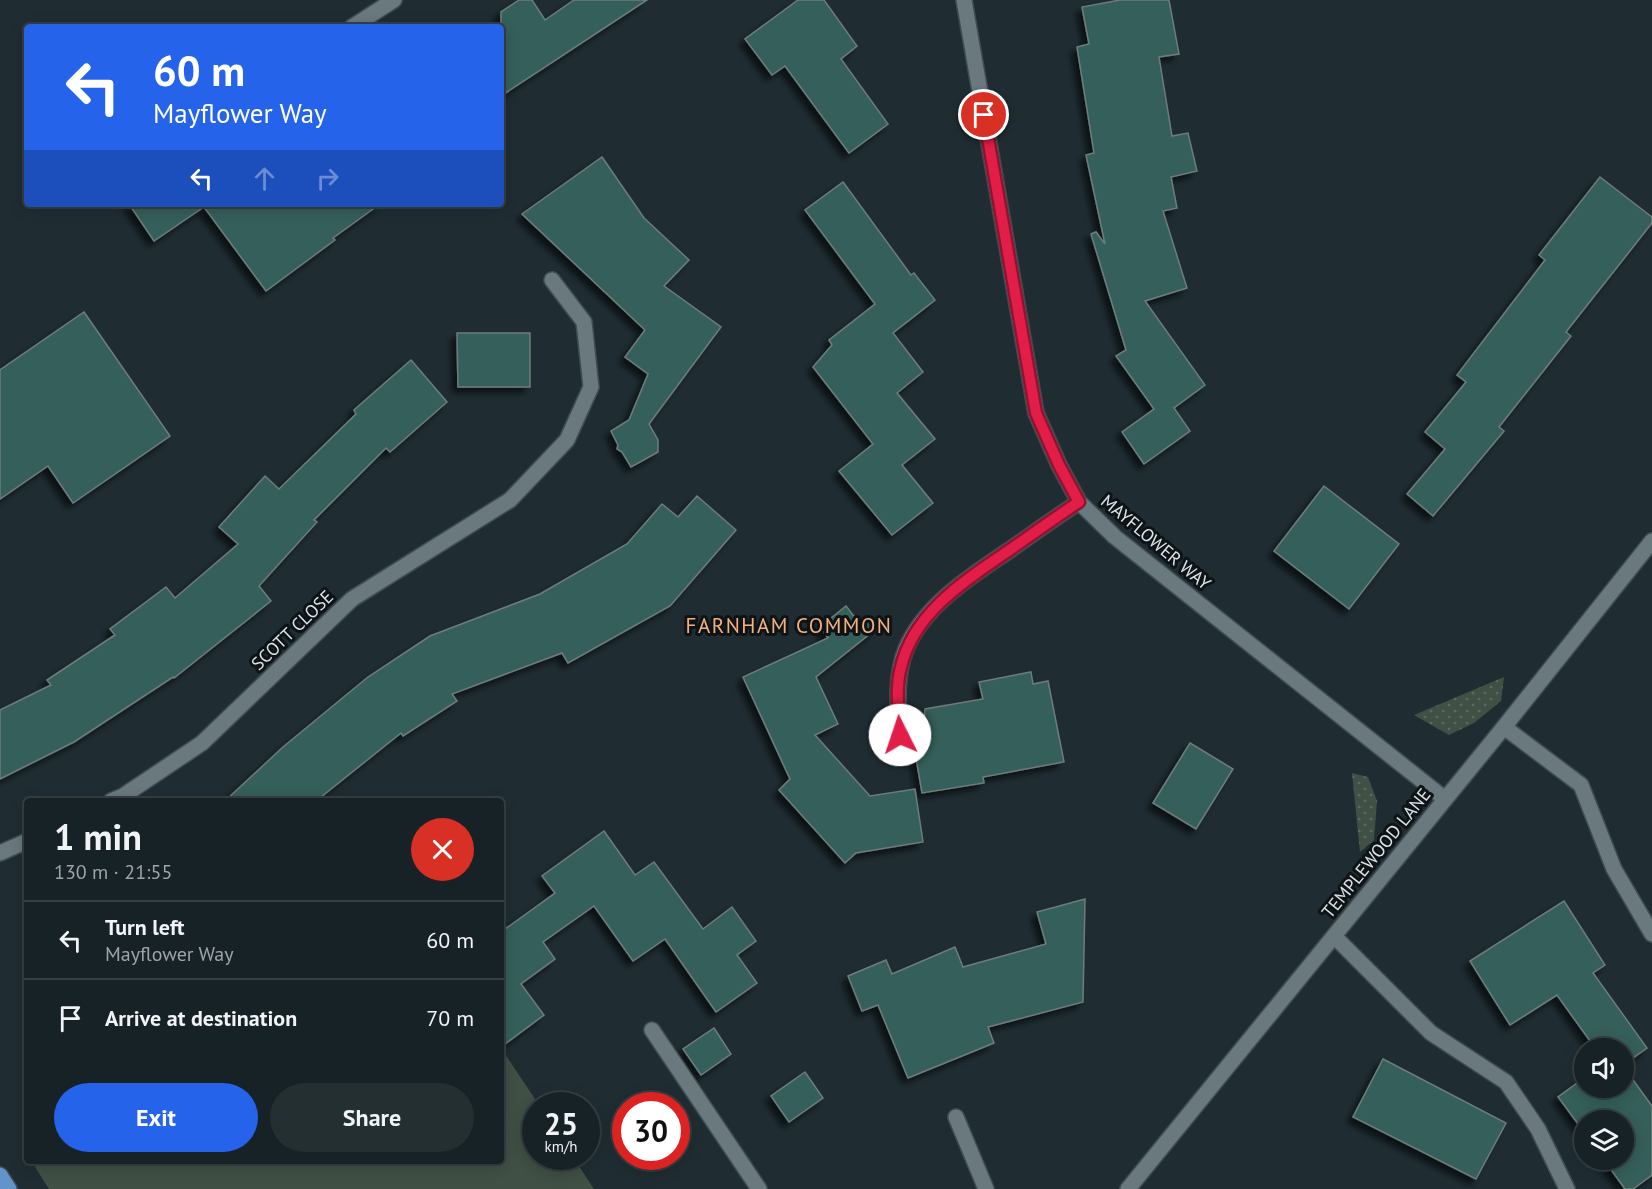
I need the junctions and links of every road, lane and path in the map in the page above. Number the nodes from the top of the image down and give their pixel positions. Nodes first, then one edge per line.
1 (394, 0) edge
2 (964, 0) edge
3 (357, 24) edge
4 (552, 280) dead end
5 (1079, 502) junction
6 (1652, 541) edge
7 (1504, 727) junction
8 (900, 735) dead end
9 (118, 798) edge
10 (1445, 799) junction
11 (24, 842) edge
12 (0, 853) edge
13 (1652, 934) edge
14 (1334, 936) junction
15 (652, 1030) dead end
16 (956, 1117) dead end
17 (0, 1175) edge
18 (9, 1189) edge
19 (759, 1189) edge
20 (986, 1189) edge
21 (1128, 1189) edge
22 (1567, 1189) edge

1 - 3 street
2 - 5 street, MAYFLOWER WAY
4 - 9 street, SCOTT CLOSE
5 - 8 street
5 - 10 street, MAYFLOWER WAY
6 - 7 street, TEMPLEWOOD LANE
7 - 10 street, TEMPLEWOOD LANE
7 - 13 street
10 - 14 street, TEMPLEWOOD LANE
11 - 12 street
14 - 21 street, TEMPLEWOOD LANE
14 - 22 street
15 - 19 street
16 - 20 street
17 - 18 main road

